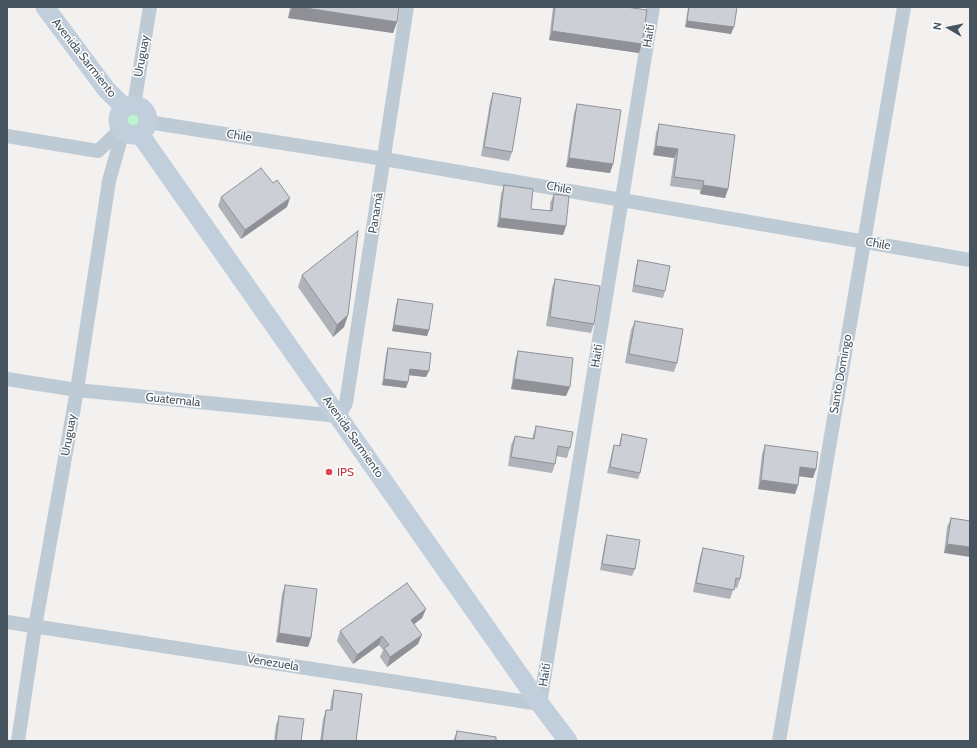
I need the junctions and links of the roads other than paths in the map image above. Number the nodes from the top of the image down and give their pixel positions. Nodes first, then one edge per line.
1 (45, 7) edge
2 (150, 7) edge
3 (407, 7) edge
4 (653, 7) edge
5 (904, 7) edge
6 (129, 106) junction
7 (133, 129) junction
8 (7, 136) edge
9 (384, 159) junction
10 (622, 199) junction
11 (864, 241) junction
12 (970, 260) edge
13 (7, 379) edge
14 (77, 390) junction
15 (339, 416) junction
16 (7, 622) edge
17 (35, 626) junction
18 (540, 704) junction
19 (18, 741) edge
20 (568, 741) edge
21 (779, 741) edge

1 - 6 main road, Avenida Sarmiento
2 - 6 street, Uruguay
3 - 9 street, Panamá
4 - 10 street, Haití
5 - 11 street, Santo Domingo
6 - 7 main road
6 - 7 main road
7 - 8 street
7 - 9 street, Chile
7 - 14 street, Uruguay
7 - 15 main road, Avenida Sarmiento
9 - 10 street, Chile
9 - 15 street, Panamá
10 - 11 street, Chile
10 - 18 street, Haití
11 - 12 street, Chile
11 - 21 street, Santo Domingo
13 - 14 street, Guatemala
14 - 15 street, Guatemala
14 - 17 street, Uruguay
15 - 18 main road, Avenida Sarmiento
16 - 17 street, Venezuela
17 - 18 street, Venezuela
17 - 19 street, Uruguay
18 - 20 main road, Avenida Sarmiento

